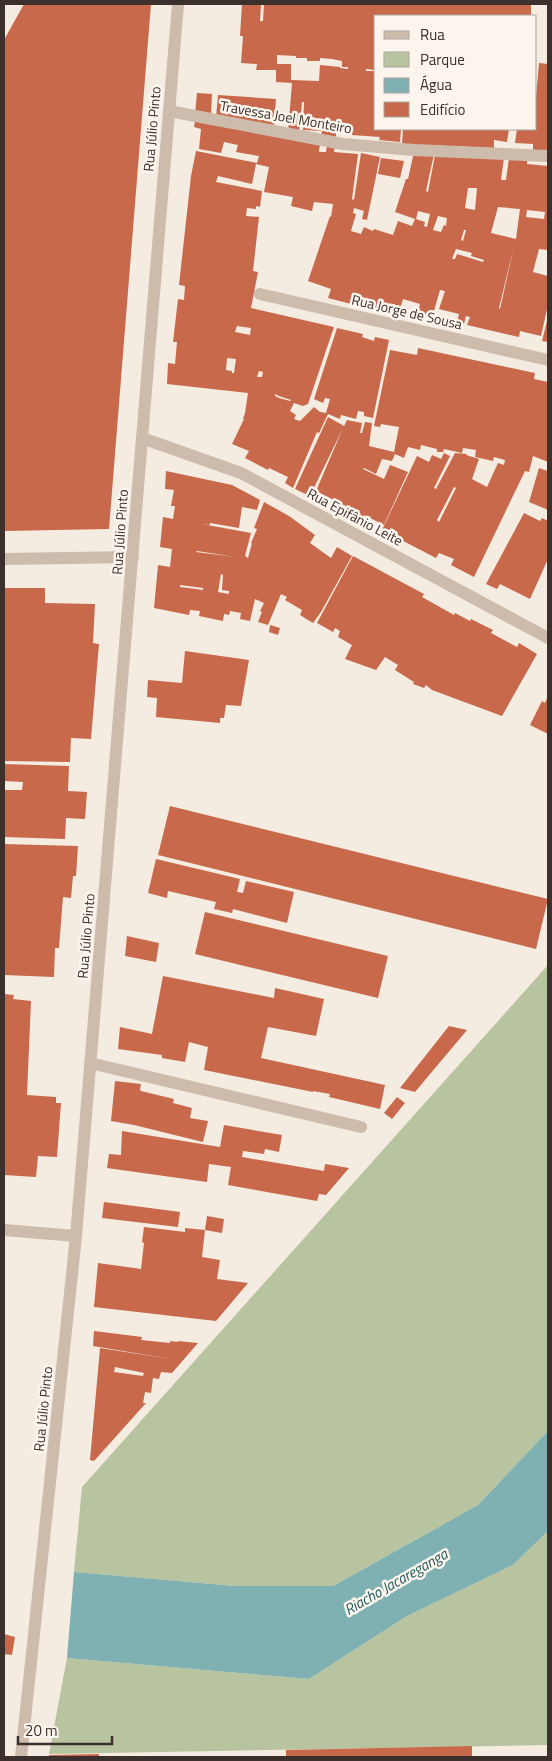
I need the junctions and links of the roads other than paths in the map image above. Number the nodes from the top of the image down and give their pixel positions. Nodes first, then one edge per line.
1 (178, 4) edge
2 (169, 111) junction
3 (548, 156) edge
4 (260, 294) dead end
5 (548, 360) edge
6 (142, 438) junction
7 (133, 557) junction
8 (4, 559) edge
9 (548, 638) edge
10 (90, 1063) junction
11 (361, 1126) dead end
12 (4, 1230) edge
13 (76, 1236) junction
14 (21, 1757) edge

1 - 2 street, Rua Júlio Pinto
2 - 3 street, Travessa Joel Monteiro
2 - 6 street, Rua Júlio Pinto
4 - 5 street, Rua Jorge de Sousa
6 - 7 street, Rua Júlio Pinto
6 - 9 street, Rua Epifânio Leite
7 - 8 street
7 - 10 street, Rua Júlio Pinto
10 - 11 street
10 - 13 street, Rua Júlio Pinto
12 - 13 street
13 - 14 street, Rua Júlio Pinto

